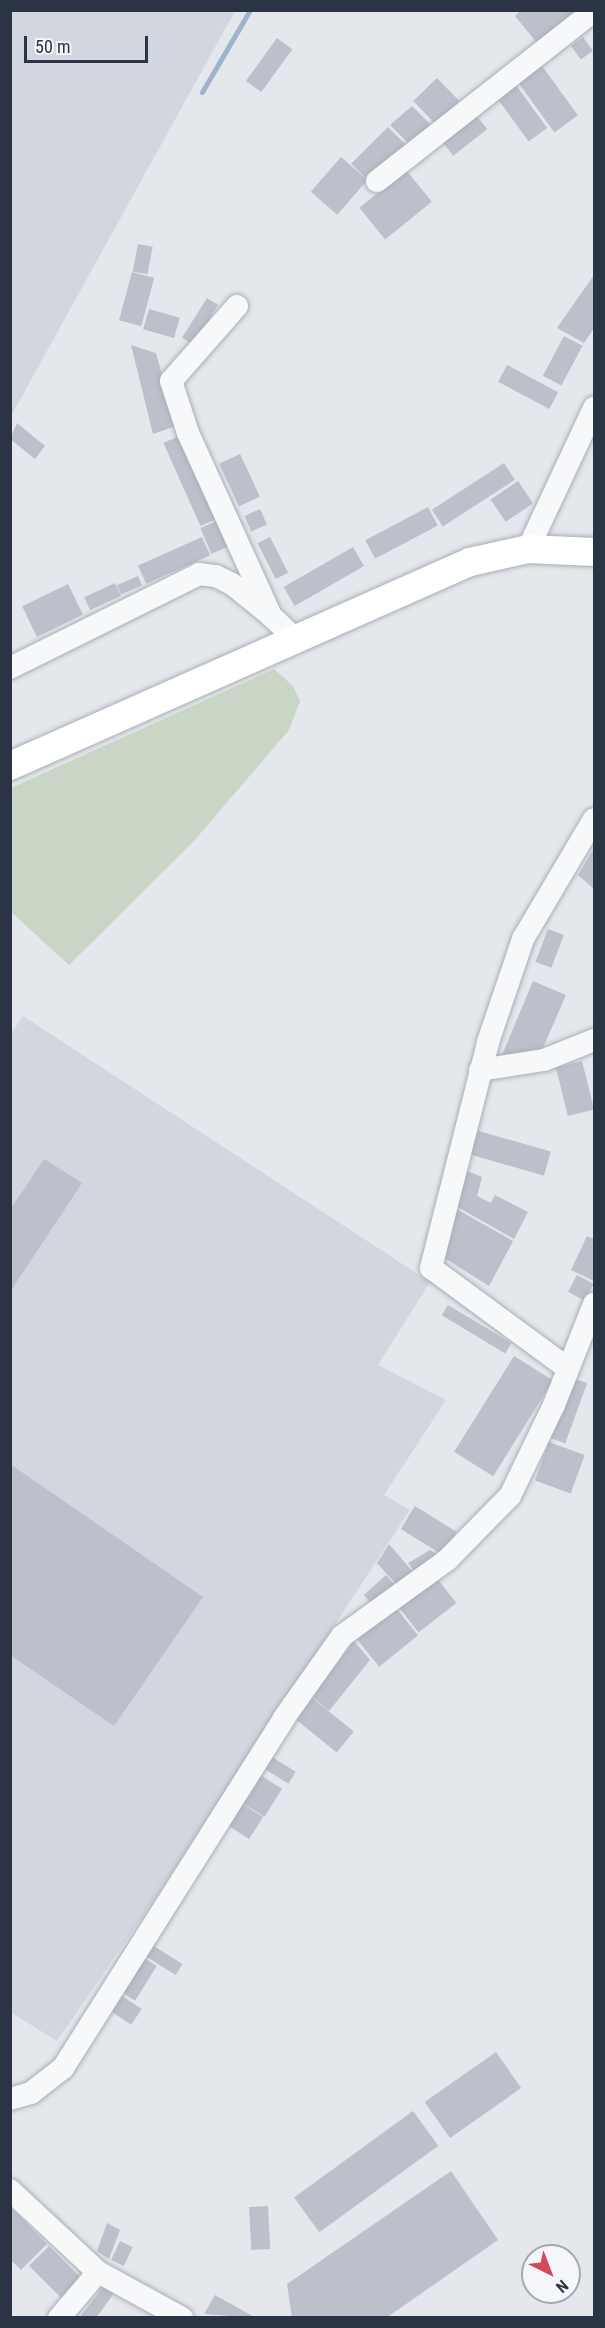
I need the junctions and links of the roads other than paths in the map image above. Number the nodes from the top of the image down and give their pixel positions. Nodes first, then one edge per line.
1 (594, 11) edge
2 (377, 181) dead end
3 (237, 306) dead end
4 (594, 408) edge
5 (528, 549) junction
6 (594, 552) edge
7 (272, 616) junction
8 (296, 639) junction
9 (10, 668) edge
10 (10, 766) edge
11 (594, 819) edge
12 (594, 1040) edge
13 (480, 1070) junction
14 (594, 1304) edge
15 (566, 1367) junction
16 (10, 2099) edge
17 (10, 2190) edge
18 (98, 2272) junction
19 (59, 2318) edge
20 (182, 2318) edge

1 - 2 street
3 - 7 street
4 - 5 street
5 - 6 main road
5 - 8 main road
7 - 8 street
7 - 9 street
8 - 10 main road
11 - 13 street
12 - 13 street
13 - 15 street
14 - 15 street
15 - 16 street
17 - 18 street
18 - 19 street
18 - 20 street

